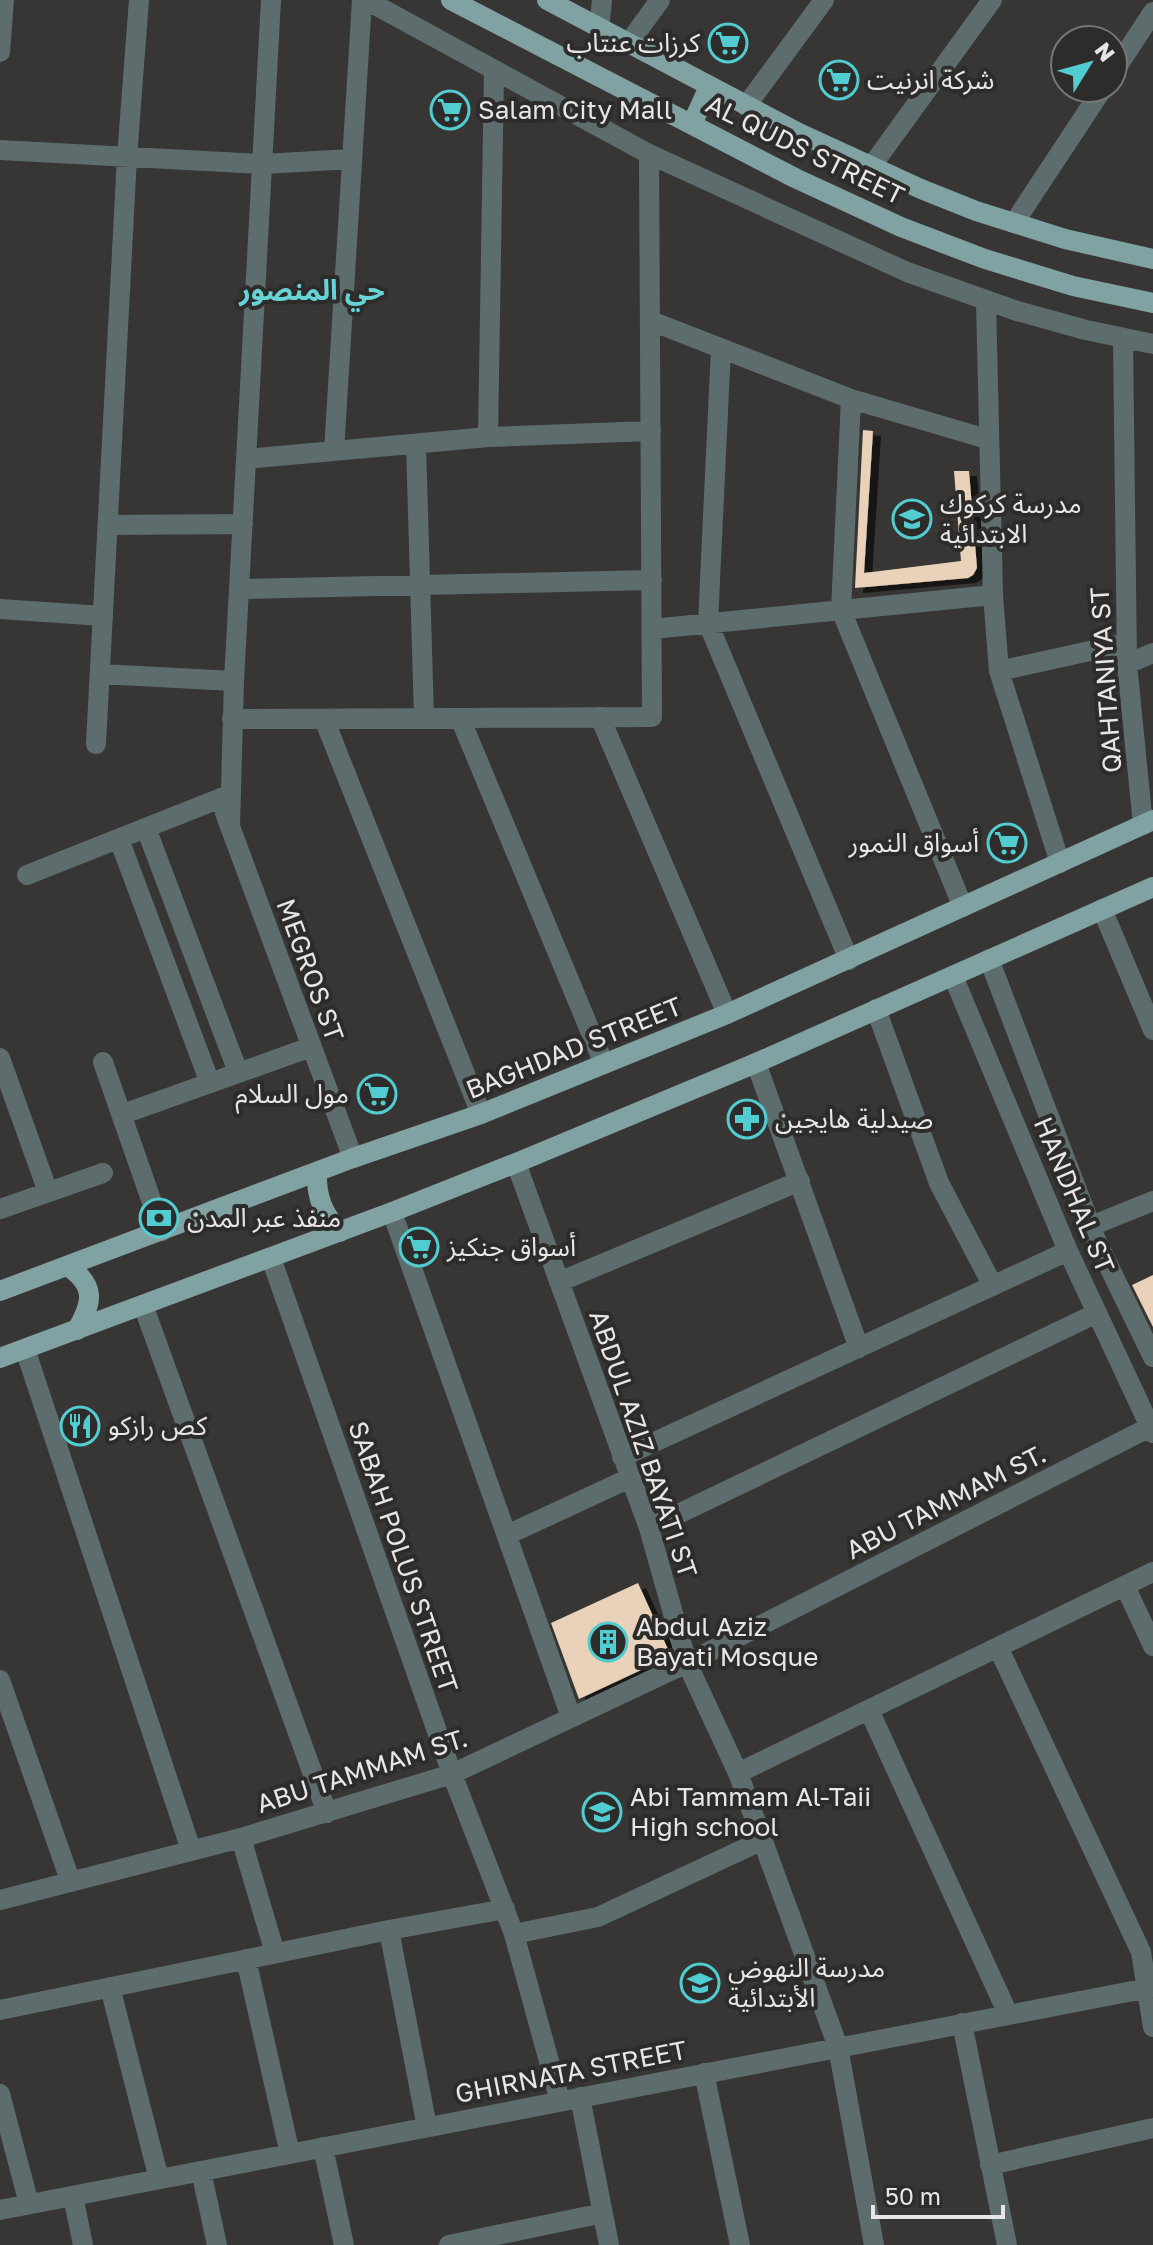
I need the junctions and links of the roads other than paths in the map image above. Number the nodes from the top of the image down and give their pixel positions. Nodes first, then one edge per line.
1 (4, 0) edge
2 (139, 0) edge
3 (271, 0) edge
4 (364, 0) edge
5 (451, 0) edge
6 (547, 0) edge
7 (602, 0) edge
8 (660, 0) edge
9 (824, 0) edge
10 (992, 0) edge
11 (1153, 12) edge
12 (599, 29) junction
13 (628, 44) junction
14 (1129, 49) edge
15 (0, 52) edge
16 (494, 70) junction
17 (709, 87) junction
18 (1092, 104) edge
19 (746, 106) junction
20 (692, 124) junction
21 (0, 150) edge
22 (649, 154) junction
23 (127, 157) junction
24 (352, 159) junction
25 (262, 164) junction
26 (871, 167) junction
27 (1014, 223) junction
28 (1153, 259) edge
29 (986, 301) junction
30 (1153, 303) edge
31 (651, 321) junction
32 (1123, 339) junction
33 (1153, 344) edge
34 (721, 348) junction
35 (851, 399) junction
36 (651, 431) junction
37 (488, 437) junction
38 (987, 439) junction
39 (416, 444) junction
40 (334, 451) junction
41 (246, 459) junction
42 (243, 524) junction
43 (108, 525) junction
44 (652, 580) junction
45 (420, 585) junction
46 (239, 589) junction
47 (993, 595) junction
48 (0, 609) edge
49 (841, 610) junction
50 (103, 616) junction
51 (708, 623) junction
52 (652, 629) junction
53 (1126, 643) junction
54 (1153, 653) edge
55 (1127, 664) junction
56 (999, 671) junction
57 (100, 674) junction
58 (234, 681) junction
59 (600, 717) junction
60 (424, 718) junction
61 (460, 718) junction
62 (232, 719) junction
63 (324, 719) junction
64 (96, 744) dead end
65 (225, 796) junction
66 (1148, 822) edge
67 (146, 828) junction
68 (119, 839) junction
69 (1060, 863) junction
70 (27, 875) dead end
71 (1153, 887) edge
72 (963, 907) junction
73 (1102, 909) junction
74 (989, 959) junction
75 (849, 960) junction
76 (953, 976) junction
77 (1144, 986) edge
78 (1004, 1002) junction
79 (876, 1009) junction
80 (970, 1013) junction
81 (727, 1014) junction
82 (1153, 1030) edge
83 (311, 1047) junction
84 (0, 1058) edge
85 (103, 1062) dead end
86 (756, 1063) junction
87 (604, 1064) junction
88 (238, 1072) junction
89 (210, 1083) junction
90 (123, 1114) junction
91 (481, 1114) junction
92 (353, 1158) junction
93 (516, 1163) junction
94 (317, 1172) junction
95 (103, 1173) dead end
96 (800, 1181) junction
97 (48, 1192) junction
98 (1153, 1201) edge
99 (0, 1209) edge
100 (392, 1212) junction
101 (1091, 1226) junction
102 (162, 1231) junction
103 (340, 1232) junction
104 (1068, 1251) junction
105 (271, 1258) junction
106 (68, 1266) junction
107 (559, 1282) junction
108 (993, 1286) junction
109 (0, 1291) edge
110 (143, 1305) junction
111 (1097, 1313) junction
112 (77, 1330) junction
113 (859, 1348) junction
114 (25, 1349) junction
115 (1153, 1357) edge
116 (0, 1358) edge
117 (1152, 1430) edge
118 (622, 1457) junction
119 (630, 1478) junction
120 (649, 1528) junction
121 (507, 1535) junction
122 (1153, 1572) edge
123 (1125, 1586) junction
124 (1153, 1646) edge
125 (998, 1647) junction
126 (687, 1663) junction
127 (0, 1680) edge
128 (869, 1710) junction
129 (571, 1717) junction
130 (738, 1773) junction
131 (452, 1774) junction
132 (327, 1813) junction
133 (241, 1838) junction
134 (763, 1840) junction
135 (191, 1850) junction
136 (70, 1880) junction
137 (0, 1900) edge
138 (505, 1909) junction
139 (389, 1930) junction
140 (514, 1934) junction
141 (275, 1953) junction
142 (246, 1959) junction
143 (110, 1987) junction
144 (1149, 1988) edge
145 (0, 2010) edge
146 (1008, 2014) junction
147 (962, 2023) junction
148 (1153, 2027) edge
149 (838, 2047) junction
150 (704, 2073) junction
151 (0, 2094) edge
152 (570, 2099) junction
153 (427, 2127) junction
154 (1153, 2128) edge
155 (323, 2147) junction
156 (290, 2154) junction
157 (990, 2165) junction
158 (201, 2171) junction
159 (159, 2179) junction
160 (73, 2196) junction
161 (29, 2204) junction
162 (0, 2210) edge
163 (603, 2213) junction
164 (83, 2245) edge
165 (217, 2245) edge
166 (344, 2245) edge
167 (449, 2245) edge
168 (609, 2245) edge
169 (740, 2245) edge
170 (874, 2245) edge
171 (1007, 2245) edge

1 - 15 street
2 - 23 street
3 - 25 street
4 - 16 street
4 - 24 street
5 - 20 main road, AL QUDS STREET
6 - 12 main road, AL QUDS STREET
7 - 12 street
8 - 13 street
9 - 19 street
10 - 26 street
11 - 14 street
12 - 13 main road, AL QUDS STREET
13 - 17 main road, AL QUDS STREET
16 - 22 street
16 - 37 street
17 - 19 main road, AL QUDS STREET
17 - 20 main road
18 - 27 street
19 - 26 main road, AL QUDS STREET
20 - 30 main road, AL QUDS STREET
21 - 23 street
22 - 29 street
22 - 31 street
23 - 25 street
23 - 43 street
24 - 25 street
24 - 40 street
25 - 41 street
26 - 27 main road, AL QUDS STREET
27 - 28 main road, AL QUDS STREET
29 - 32 street
29 - 38 street
31 - 34 street
31 - 36 street
32 - 33 street
32 - 53 street, QAHTANIYA ST
34 - 35 street
34 - 51 street
35 - 38 street
35 - 49 street
36 - 37 street
36 - 44 street
37 - 39 street
38 - 47 street
39 - 40 street
39 - 45 street
40 - 41 street
41 - 42 street
42 - 43 street
42 - 46 street
43 - 50 street
44 - 45 street
44 - 52 street
45 - 46 street
45 - 60 street
46 - 58 street
47 - 49 street
47 - 56 street
48 - 50 street
49 - 51 street
49 - 72 street
50 - 57 street
51 - 52 street
51 - 75 street
52 - 59 street
53 - 55 street, QAHTANIYA ST
53 - 56 street
54 - 55 street
55 - 66 street, QAHTANIYA ST
56 - 69 street
57 - 58 street
57 - 64 street
58 - 62 street
59 - 61 street
59 - 81 street
60 - 61 street
60 - 63 street
61 - 87 street
62 - 63 street
62 - 65 street
63 - 91 street
65 - 67 street
65 - 83 street, MEGROS ST
66 - 69 main road, BAGHDAD STREET
67 - 68 street
67 - 88 street
68 - 70 street
68 - 89 street
69 - 72 main road, BAGHDAD STREET
71 - 73 main road
72 - 75 main road, BAGHDAD STREET
73 - 74 main road
73 - 77 street
74 - 76 main road
74 - 78 street, HANDHAL ST
75 - 81 main road, BAGHDAD STREET
76 - 79 main road
76 - 80 street, HANDHAL ST
77 - 82 street
78 - 80 street
78 - 101 street, HANDHAL ST
79 - 86 main road
79 - 108 street
80 - 104 street, HANDHAL ST
81 - 87 main road, BAGHDAD STREET
83 - 88 street
83 - 92 street, MEGROS ST
84 - 97 street
85 - 90 street
86 - 93 main road
86 - 96 street
87 - 91 main road, BAGHDAD STREET
88 - 89 street
89 - 90 street
90 - 102 street
91 - 92 main road, BAGHDAD STREET
92 - 94 main road, BAGHDAD STREET
93 - 100 main road
93 - 107 street, ABDUL AZIZ BAYATI ST
94 - 102 main road, BAGHDAD STREET
94 - 103 main road
95 - 97 street
96 - 107 street
96 - 113 street
97 - 99 street
98 - 101 street
100 - 103 main road
100 - 121 street
101 - 115 street, HANDHAL ST
102 - 106 main road, BAGHDAD STREET
103 - 105 main road
104 - 108 street
104 - 111 street, HANDHAL ST
105 - 110 main road
105 - 131 street, SABAH POLUS STREET
106 - 109 main road, BAGHDAD STREET
106 - 112 main road
107 - 118 street, ABDUL AZIZ BAYATI ST
108 - 113 street
110 - 112 main road
110 - 132 street
111 - 117 street, HANDHAL ST
111 - 120 street
112 - 114 main road
113 - 118 street
114 - 116 main road
114 - 135 street
117 - 126 street, ABU TAMMAM ST.
118 - 119 street, ABDUL AZIZ BAYATI ST
119 - 120 street, ABDUL AZIZ BAYATI ST
119 - 121 street
120 - 126 street, ABDUL AZIZ BAYATI ST
121 - 129 street
122 - 123 street
123 - 124 street
123 - 125 street
125 - 128 street
125 - 144 street
126 - 129 street, ABU TAMMAM ST.
126 - 130 street, ABDUL AZIZ BAYATI ST
127 - 136 street
128 - 130 street
128 - 146 street
129 - 131 street, ABU TAMMAM ST.
130 - 134 street, ABDUL AZIZ BAYATI ST
131 - 132 street, ABU TAMMAM ST.
131 - 138 street, SABAH POLUS STREET
132 - 133 street, ABU TAMMAM ST.
133 - 135 street, ABU TAMMAM ST.
133 - 141 street
134 - 140 street
134 - 149 street, ABDUL AZIZ BAYATI ST
135 - 136 street, ABU TAMMAM ST.
136 - 137 street, ABU TAMMAM ST.
138 - 139 street
138 - 140 street, SABAH POLUS STREET
139 - 141 street
139 - 153 street
140 - 152 street, SABAH POLUS STREET
141 - 142 street
142 - 143 street
142 - 156 street
143 - 145 street
143 - 159 street
144 - 146 street, GHIRNATA STREET
144 - 148 street
146 - 147 street, GHIRNATA STREET
147 - 149 street, GHIRNATA STREET
147 - 157 street
149 - 150 street, GHIRNATA STREET
149 - 170 street, ABDUL AZIZ BAYATI ST
150 - 152 street, GHIRNATA STREET
150 - 169 street
151 - 161 street
152 - 153 street, GHIRNATA STREET
152 - 163 street, SABAH POLUS STREET
153 - 155 street, GHIRNATA STREET
154 - 157 street
155 - 156 street, GHIRNATA STREET
155 - 166 street
156 - 158 street, GHIRNATA STREET
157 - 171 street
158 - 159 street, GHIRNATA STREET
158 - 165 street
159 - 160 street, GHIRNATA STREET
160 - 161 street, GHIRNATA STREET
160 - 164 street
161 - 162 street, GHIRNATA STREET
163 - 167 street
163 - 168 street, SABAH POLUS STREET

